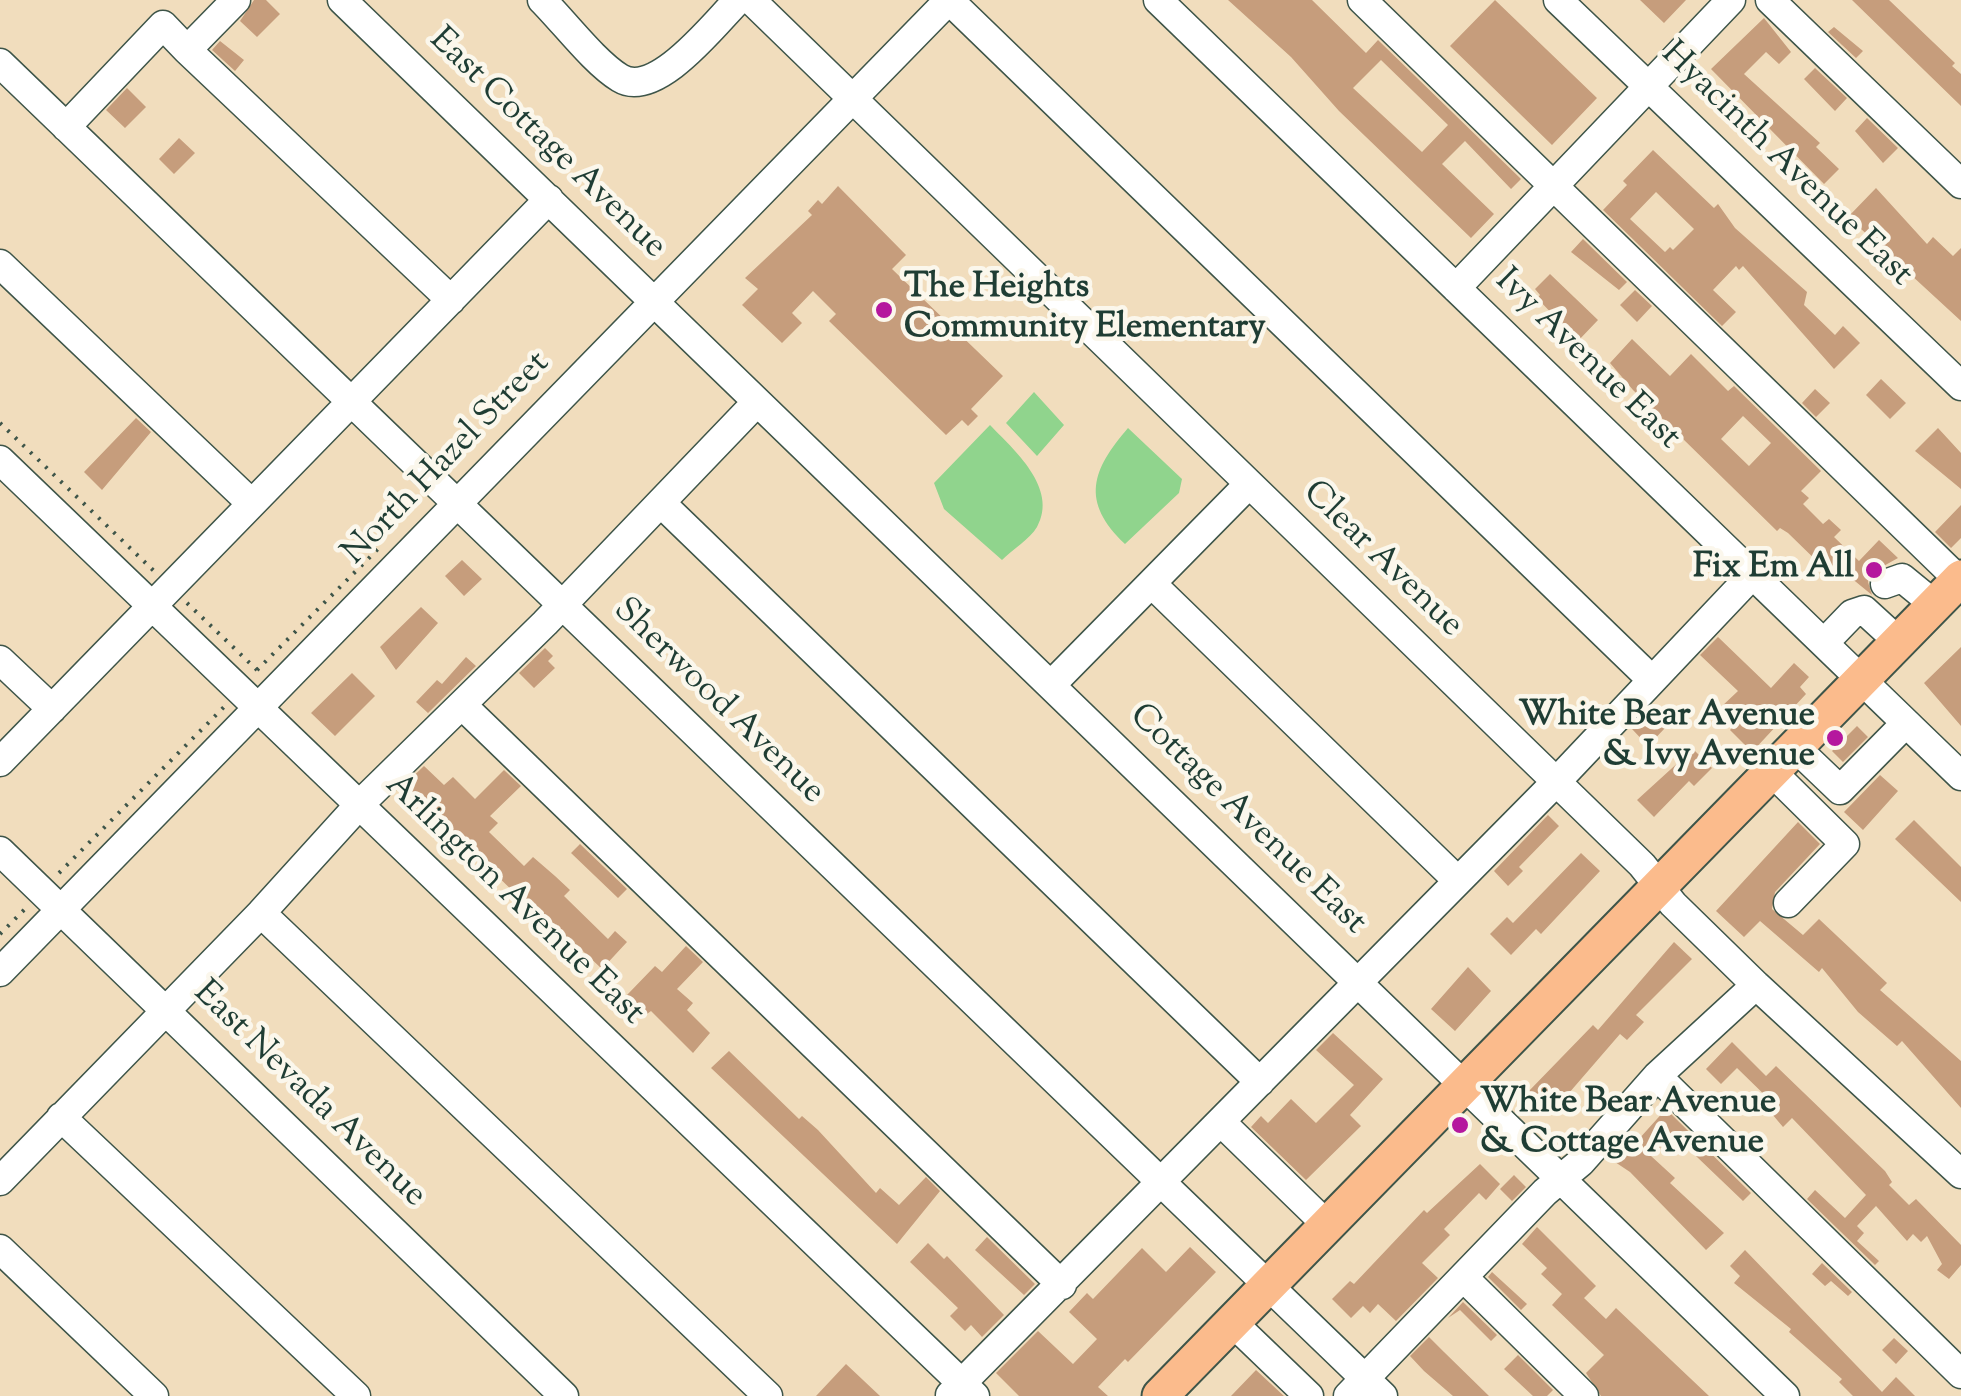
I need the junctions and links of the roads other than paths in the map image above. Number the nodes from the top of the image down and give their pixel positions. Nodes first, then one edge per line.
1 (236, 0) edge
2 (342, 0) edge
3 (542, 0) edge
4 (738, 0) edge
5 (751, 0) edge
6 (949, 0) edge
7 (1158, 0) edge
8 (1362, 0) edge
9 (1558, 0) edge
10 (1731, 0) edge
11 (1770, 0) edge
12 (187, 50) junction
13 (0, 64) edge
14 (1646, 87) junction
15 (851, 101) junction
16 (66, 127) junction
17 (1551, 184) junction
18 (1961, 184) edge
19 (549, 199) junction
20 (0, 264) edge
21 (1456, 288) junction
22 (451, 300) junction
23 (655, 302) junction
24 (1961, 386) edge
25 (350, 402) junction
26 (757, 402) junction
27 (0, 460) edge
28 (1248, 485) junction
29 (661, 503) junction
30 (251, 504) junction
31 (457, 504) junction
32 (1753, 574) junction
33 (1152, 584) junction
34 (1952, 588) edge
35 (163, 598) junction
36 (1873, 598) junction
37 (561, 606) junction
38 (1899, 642) junction
39 (1824, 643) junction
40 (0, 660) edge
41 (1652, 680) junction
42 (1862, 680) junction
43 (1051, 685) junction
44 (462, 705) junction
45 (259, 707) junction
46 (52, 710) junction
47 (1906, 722) junction
48 (1784, 760) junction
49 (0, 762) edge
50 (1961, 776) edge
51 (1556, 781) junction
52 (358, 805) junction
53 (0, 851) edge
54 (1458, 880) junction
55 (1660, 887) junction
56 (58, 896) junction
57 (1788, 903) dead end
58 (260, 914) junction
59 (0, 972) edge
60 (1358, 982) junction
61 (1756, 985) junction
62 (165, 1010) junction
63 (1657, 1076) junction
64 (1260, 1082) junction
65 (1464, 1085) junction
66 (62, 1117) junction
67 (1221, 1122) junction
68 (1961, 1174) edge
69 (1562, 1179) junction
70 (0, 1180) edge
71 (1162, 1183) junction
72 (1327, 1225) junction
73 (0, 1249) edge
74 (1463, 1276) junction
75 (1062, 1284) junction
76 (1269, 1286) junction
77 (1232, 1322) junction
78 (1961, 1374) edge
79 (1362, 1385) edge
80 (1961, 1386) edge
81 (962, 1392) edge
82 (154, 1396) edge
83 (356, 1396) edge
84 (564, 1396) edge
85 (768, 1396) edge
86 (1160, 1396) edge
87 (1309, 1396) edge
88 (1325, 1396) edge
89 (1584, 1396) edge
90 (1784, 1396) edge
91 (1951, 1396) edge

1 - 12 street
2 - 19 street, East Cottage Avenue
3 - 4 street
5 - 15 street, Clear Avenue
6 - 15 street, North Hazel Street
6 - 41 street
7 - 21 street, Ivy Avenue East
8 - 17 street
9 - 14 street, Hyacinth Avenue East
10 - 14 street
11 - 18 street
12 - 16 street
12 - 22 street
13 - 16 street, Sherwood Avenue
14 - 17 street
14 - 24 street, Hyacinth Avenue East
15 - 23 street, North Hazel Street
15 - 28 street, Clear Avenue
16 - 25 street, Sherwood Avenue
17 - 21 street
17 - 34 street
19 - 22 street
19 - 23 street, East Cottage Avenue
20 - 30 street
21 - 32 street, Ivy Avenue East
22 - 25 street
23 - 26 street, Cottage Avenue East
23 - 31 street, North Hazel Street
25 - 30 street
25 - 31 street, Sherwood Avenue
26 - 29 street
26 - 43 street, Cottage Avenue East
27 - 35 street, Arlington Avenue East
28 - 33 street
28 - 51 street, Clear Avenue
29 - 37 street
29 - 64 street
30 - 35 street
31 - 37 street, Sherwood Avenue
31 - 45 street, North Hazel Street
32 - 39 street, Ivy Avenue East
32 - 41 street
33 - 43 street
33 - 54 street
34 - 36 street
34 - 38 main road
35 - 45 street, Arlington Avenue East
35 - 46 street
36 - 38 street
36 - 39 street
37 - 44 street
37 - 71 street, Sherwood Avenue
38 - 42 main road
39 - 42 street, Ivy Avenue East
40 - 46 street
41 - 51 street
42 - 47 street, Ivy Avenue East
42 - 48 main road
43 - 60 street, Cottage Avenue East
44 - 52 street
44 - 75 street
45 - 52 street, Arlington Avenue East
45 - 56 street, North Hazel Street
46 - 49 street
47 - 48 street
47 - 50 street, Ivy Avenue East
48 - 55 main road
48 - 57 street
51 - 54 street
51 - 55 street, Clear Avenue
52 - 58 street
52 - 81 street, Arlington Avenue East
53 - 56 street, East Nevada Avenue
54 - 60 street
55 - 61 street, Clear Avenue
55 - 65 main road
56 - 59 street, North Hazel Street
56 - 62 street, East Nevada Avenue
58 - 62 street
58 - 85 street
60 - 64 street
60 - 65 street, Cottage Avenue East
61 - 63 street
61 - 68 street, Clear Avenue
62 - 66 street
62 - 84 street, East Nevada Avenue
63 - 69 street
63 - 78 street
64 - 67 street
65 - 69 street, Cottage Avenue East
65 - 72 main road
66 - 70 street
66 - 83 street
67 - 71 street
67 - 72 street
69 - 74 street
69 - 90 street, Cottage Avenue East
71 - 75 street
71 - 76 street, Sherwood Avenue
72 - 76 main road
73 - 82 street
74 - 79 street
74 - 89 street
75 - 81 street
76 - 77 main road
76 - 79 street, Sherwood Avenue
77 - 86 main road
77 - 87 street
79 - 88 street
80 - 91 street

